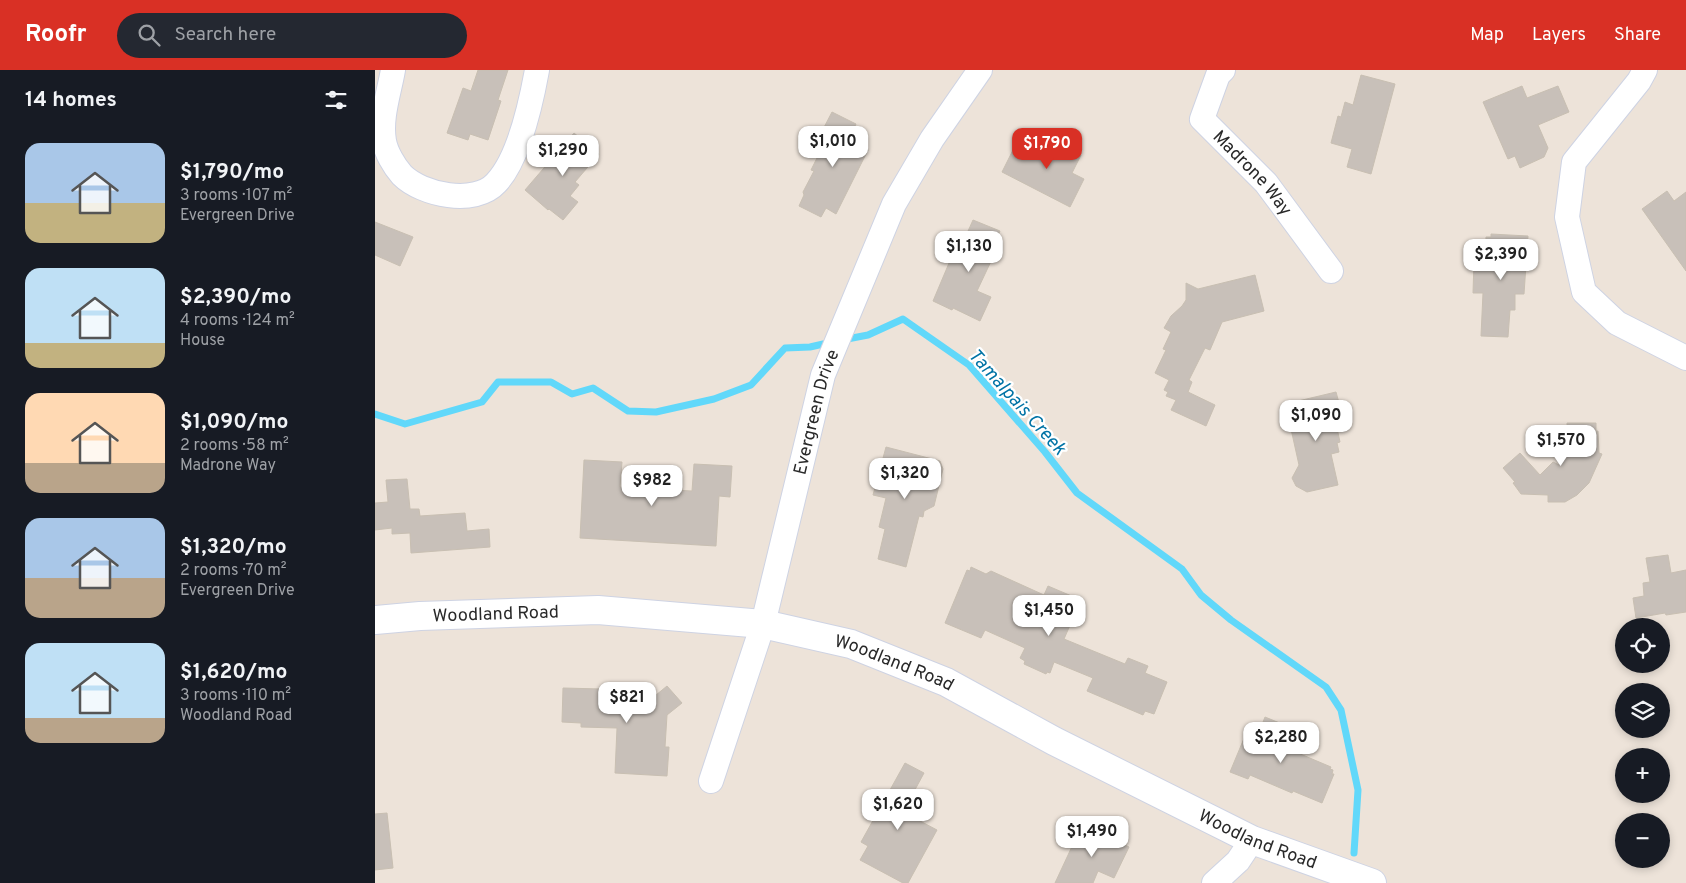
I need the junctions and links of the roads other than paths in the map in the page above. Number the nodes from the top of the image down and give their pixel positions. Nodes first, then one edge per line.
1 (393, 70) edge
2 (537, 70) edge
3 (981, 70) edge
4 (1223, 70) edge
5 (1645, 70) edge
6 (1331, 271) dead end
7 (1686, 358) edge
8 (375, 620) edge
9 (763, 624) junction
10 (711, 781) dead end
11 (1251, 840) junction
12 (1214, 883) edge
13 (1372, 883) edge

1 - 2 street
3 - 9 street, Evergreen Drive
4 - 6 street, Madrone Way
5 - 7 street
8 - 9 street, Woodland Road
9 - 10 street, Evergreen Drive
9 - 11 street, Woodland Road
11 - 12 street
11 - 13 street, Woodland Road

